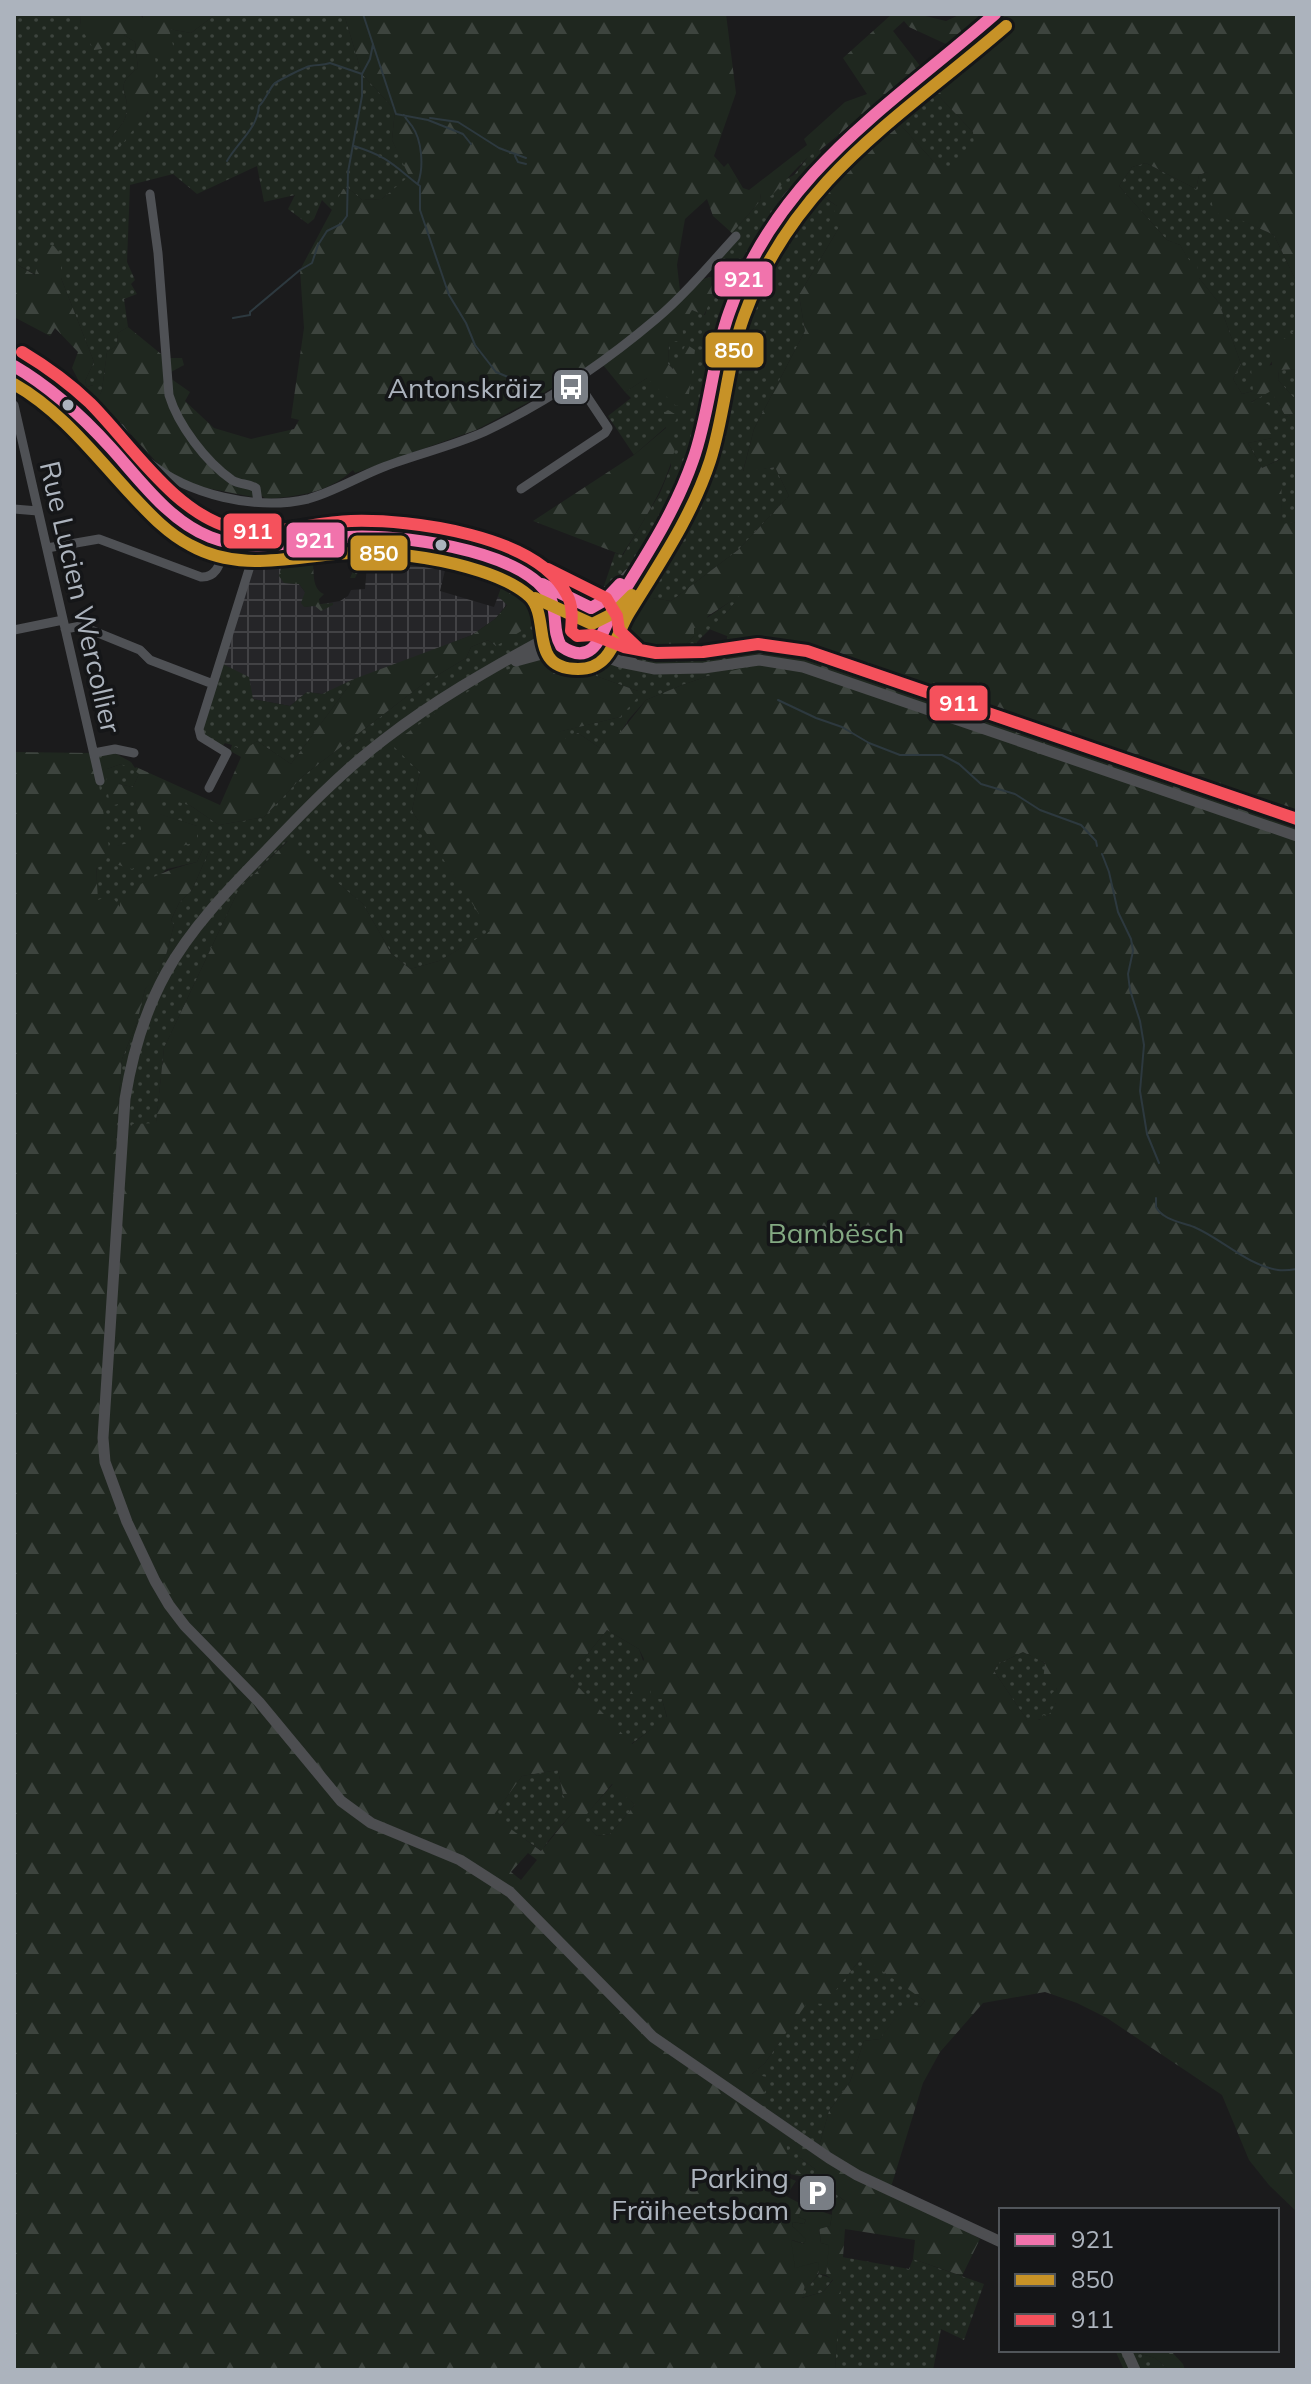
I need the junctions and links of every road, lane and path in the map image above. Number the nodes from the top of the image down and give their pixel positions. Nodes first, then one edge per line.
1 (995, 14) edge
2 (150, 194) dead end
3 (736, 236) dead end
4 (17, 367) edge
5 (576, 380) junction
6 (14, 382) edge
7 (14, 405) edge
8 (93, 430) junction
9 (521, 489) dead end
10 (258, 502) junction
11 (14, 509) edge
12 (38, 511) junction
13 (227, 544) junction
14 (256, 547) junction
15 (47, 548) junction
16 (642, 561) junction
17 (542, 584) junction
18 (587, 606) junction
19 (556, 622) junction
20 (64, 624) junction
21 (14, 630) edge
22 (603, 631) junction
23 (569, 651) junction
24 (589, 651) junction
25 (500, 665) junction
26 (636, 665) junction
27 (213, 684) junction
28 (94, 753) junction
29 (134, 753) dead end
30 (100, 781) dead end
31 (209, 788) dead end
32 (1297, 836) edge
33 (999, 2241) edge

1 - 16 main road
2 - 10 street
3 - 5 street
4 - 6 street
4 - 8 main road
5 - 9 street
5 - 10 street
7 - 12 street, Rue Lucien Wercollier
8 - 10 street
8 - 13 main road
11 - 12 street
12 - 15 street, Rue Lucien Wercollier
13 - 14 main road
13 - 15 street
14 - 17 main road
14 - 27 street
15 - 20 street, Rue Lucien Wercollier
16 - 18 main road
16 - 22 main road
17 - 18 main road
17 - 19 main road
18 - 19 main road
18 - 22 main road
19 - 23 main road
19 - 25 main road
20 - 21 street
20 - 27 street
20 - 28 street, Rue Lucien Wercollier
22 - 24 main road
22 - 26 main road
23 - 24 main road
23 - 25 main road
24 - 26 main road
25 - 33 main road
26 - 32 main road
27 - 31 street
28 - 29 street, Rue Lucien Wercollier
28 - 30 street, Rue Lucien Wercollier

